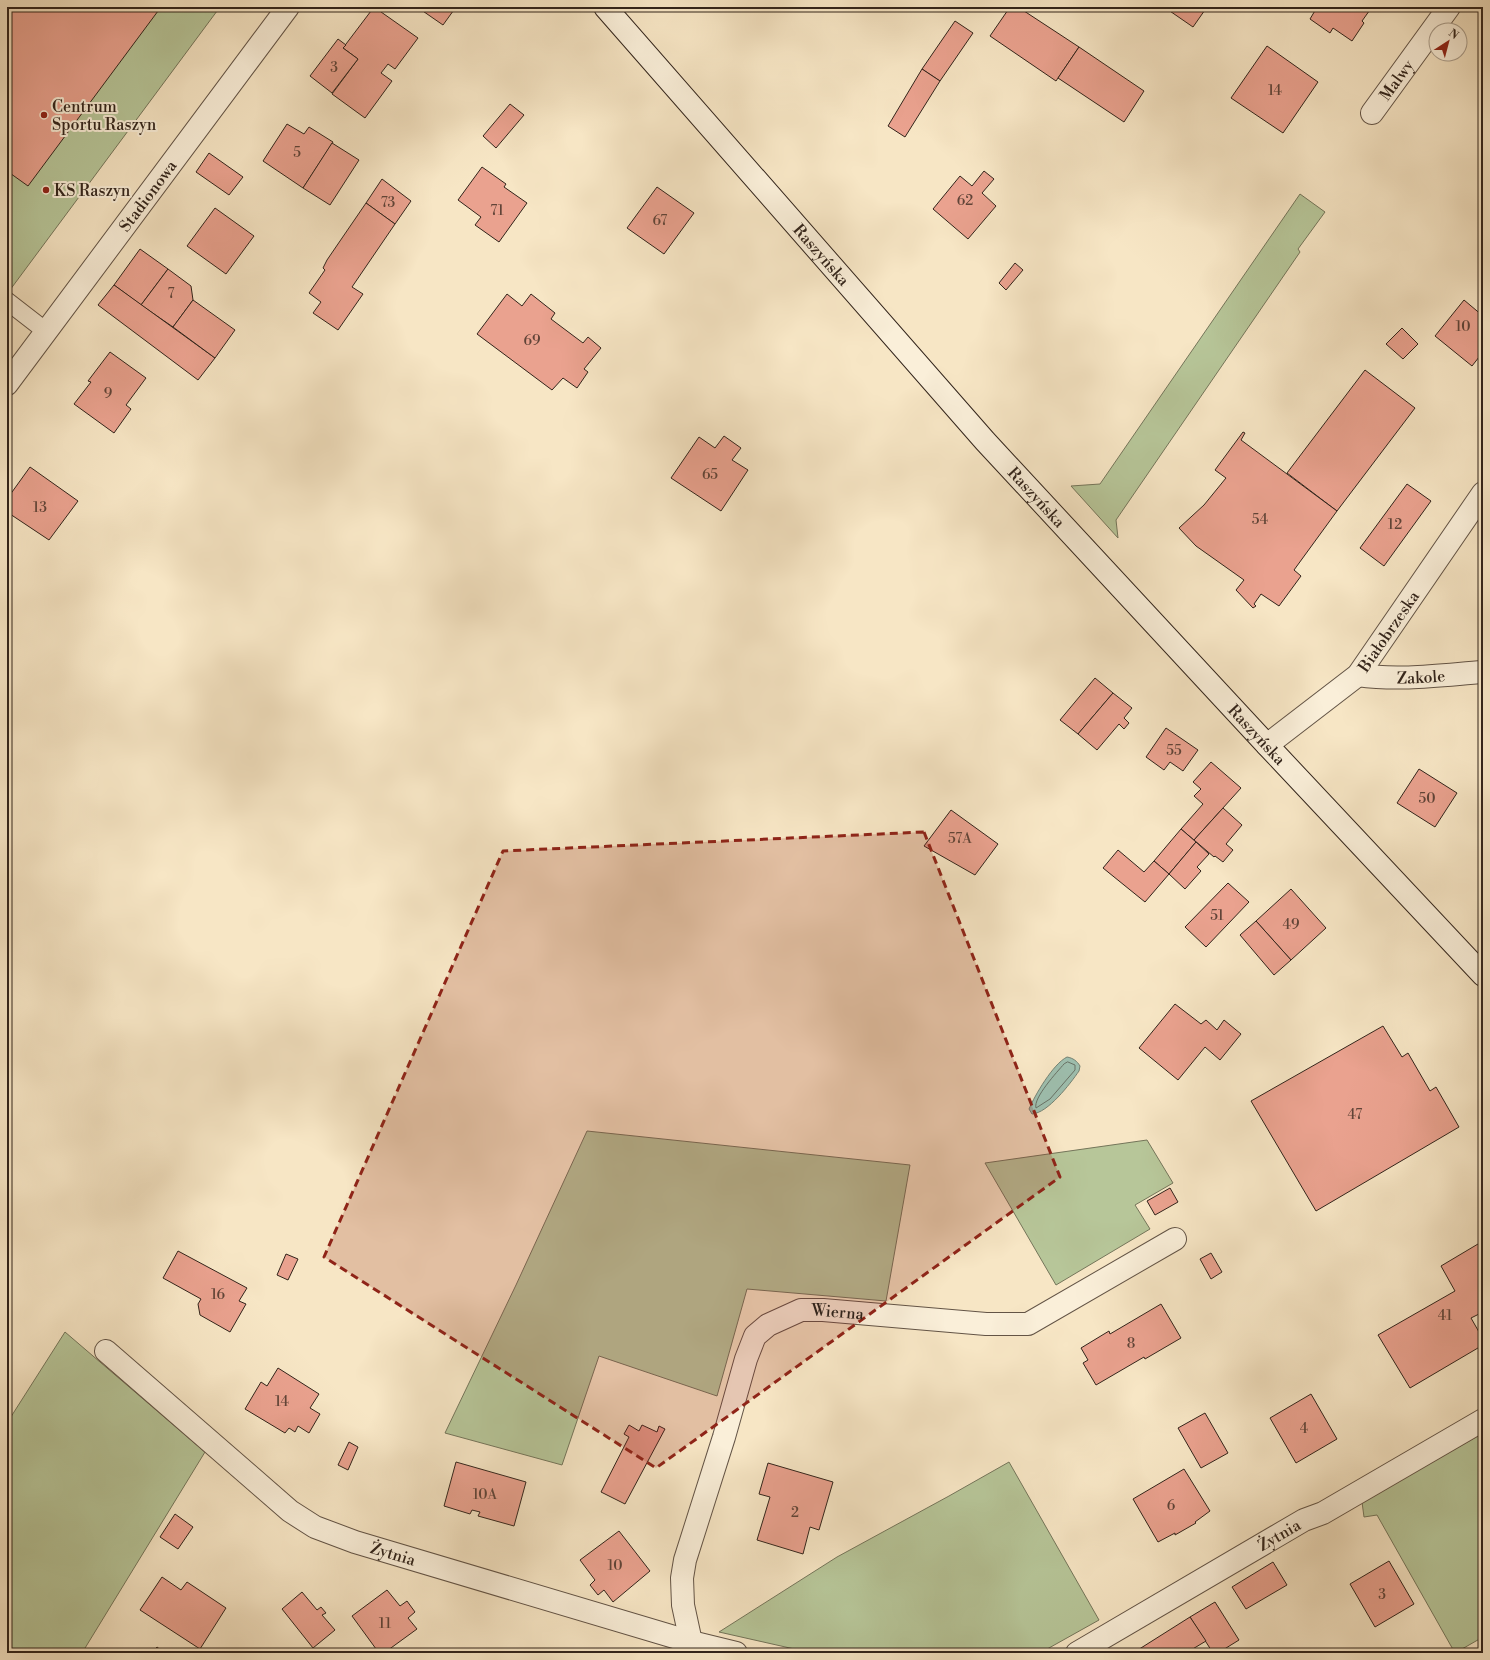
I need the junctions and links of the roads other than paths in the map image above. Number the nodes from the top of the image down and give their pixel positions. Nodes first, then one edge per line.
1 (288, 7) edge
2 (605, 7) edge
3 (1449, 7) edge
4 (1372, 113) dead end
5 (7, 301) edge
6 (47, 332) junction
7 (7, 384) edge
8 (1483, 493) edge
9 (1483, 672) edge
10 (1358, 675) junction
11 (1267, 745) junction
12 (1483, 975) edge
13 (1174, 1239) dead end
14 (106, 1351) dead end
15 (1483, 1420) edge
16 (691, 1642) junction
17 (736, 1653) edge
18 (1077, 1653) edge

1 - 6 street, Stadionowa
2 - 11 street, Raszyńska
3 - 4 street, Malwy
5 - 6 lane
6 - 7 street, Stadionowa
8 - 10 street, Białobrzeska
9 - 10 street, Zakole
10 - 11 street, Białobrzeska
11 - 12 street, Raszyńska
13 - 16 street, Wierna
14 - 16 street, Żytnia
15 - 18 street, Żytnia
16 - 17 street, Żytnia

